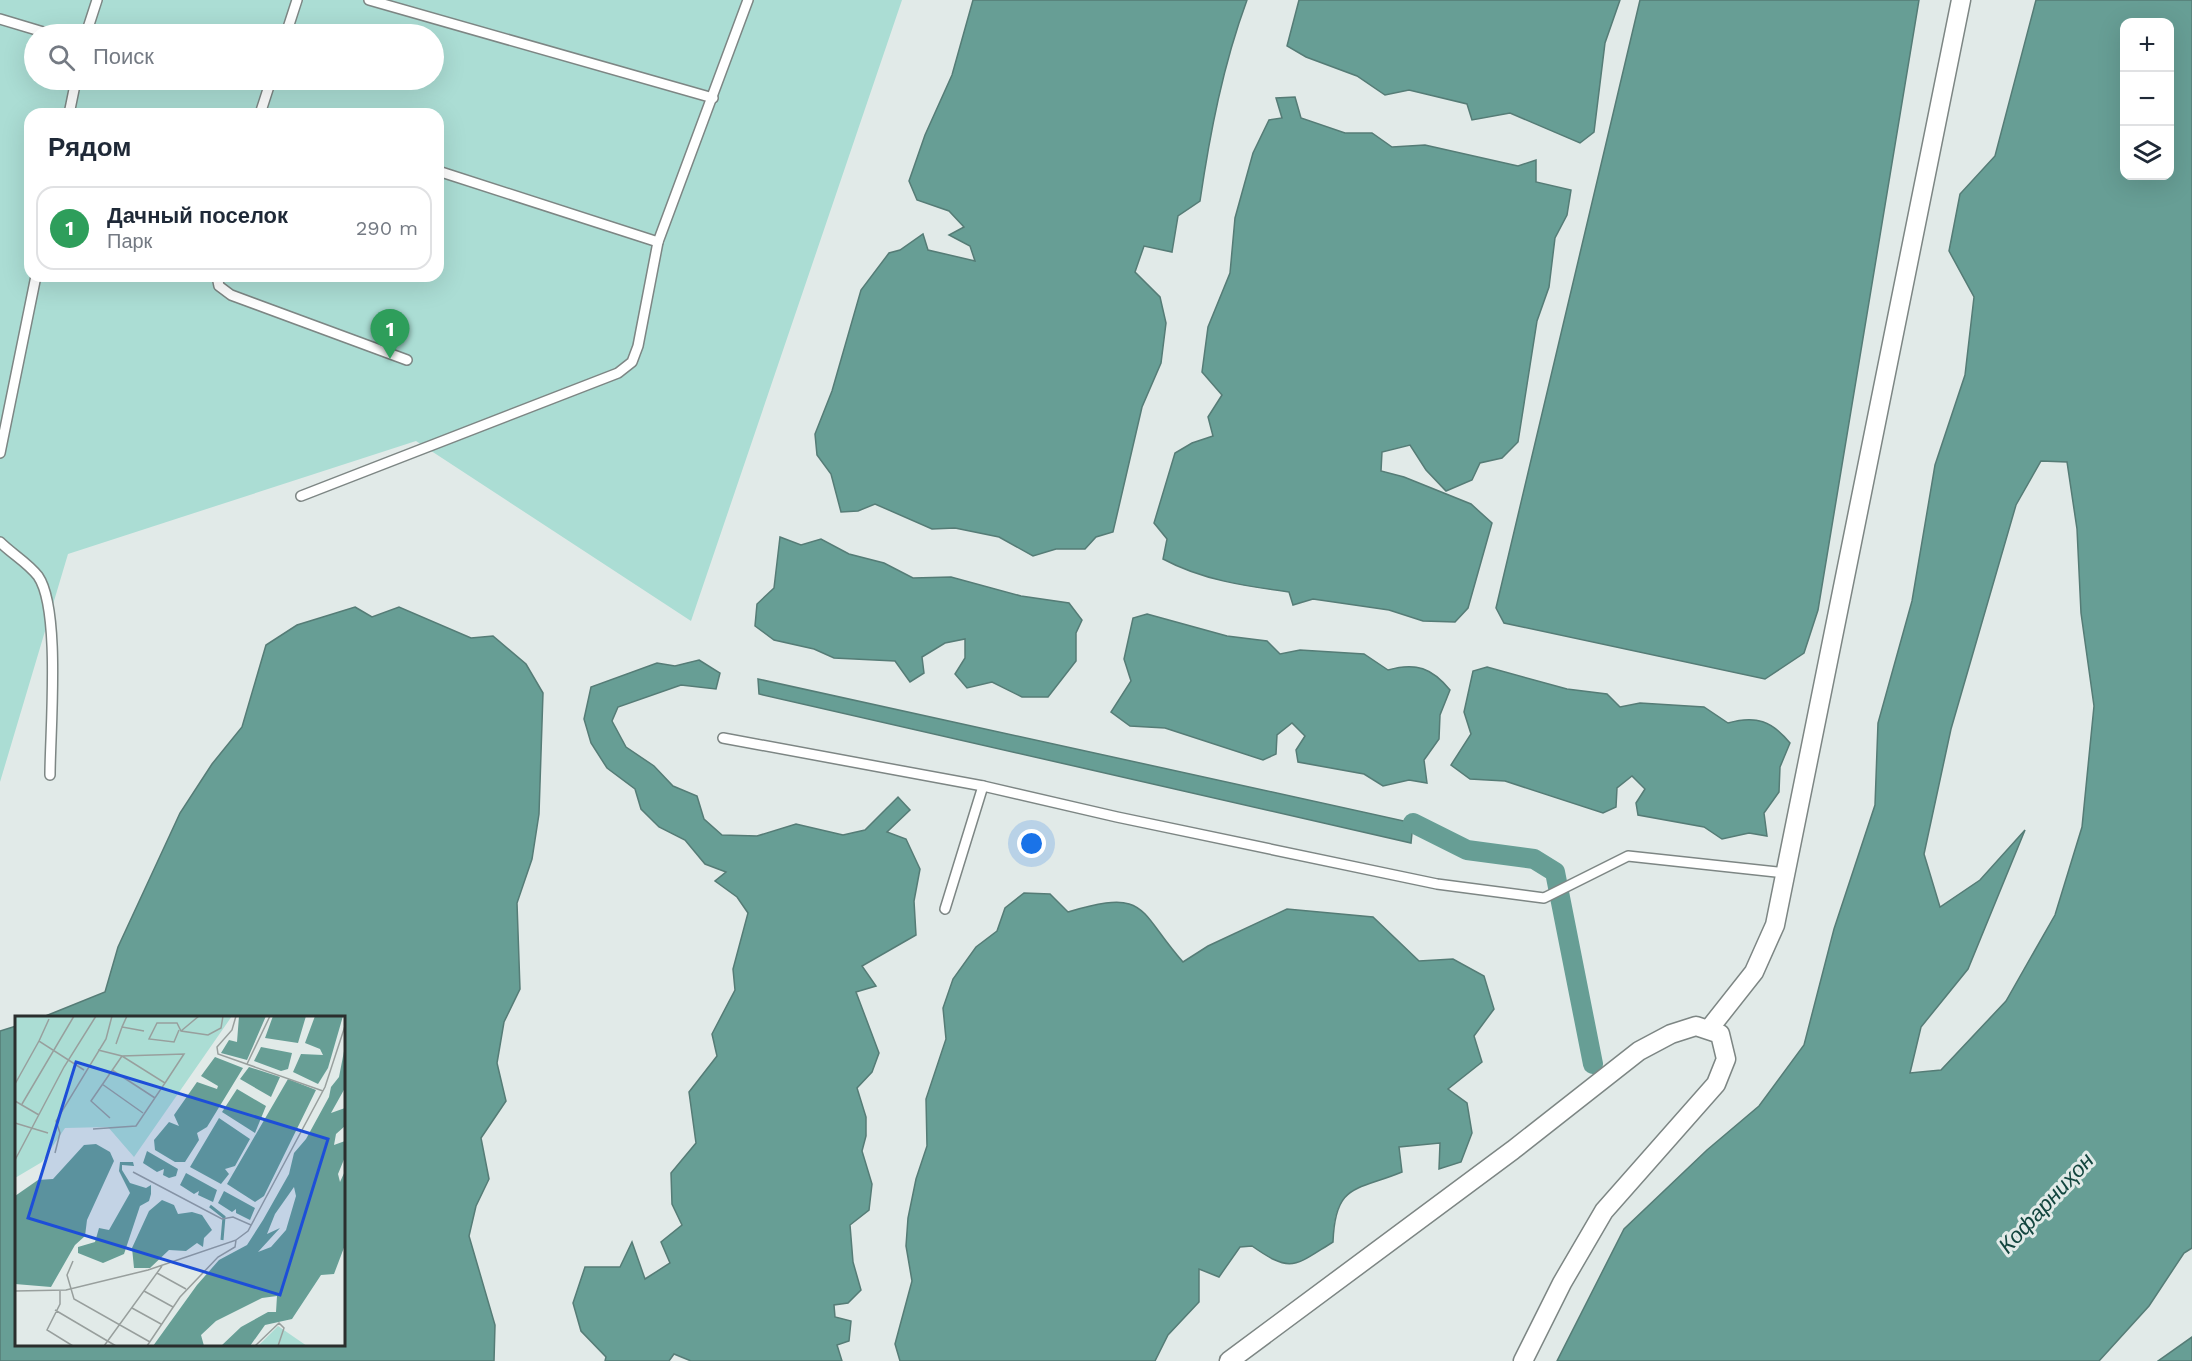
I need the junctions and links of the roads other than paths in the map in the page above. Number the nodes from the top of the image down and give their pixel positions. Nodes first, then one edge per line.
1 (97, 0) edge
2 (297, 0) edge
3 (369, 0) edge
4 (748, 0) edge
5 (1961, 0) edge
6 (0, 19) edge
7 (89, 24) edge
8 (289, 24) edge
9 (24, 26) edge
10 (74, 90) edge
11 (269, 90) edge
12 (713, 98) junction
13 (70, 108) edge
14 (263, 108) edge
15 (444, 173) edge
16 (658, 242) junction
17 (35, 282) edge
18 (219, 282) edge
19 (407, 360) dead end
20 (0, 453) edge
21 (301, 496) dead end
22 (0, 542) edge
23 (723, 738) dead end
24 (50, 775) dead end
25 (983, 786) junction
26 (1786, 873) junction
27 (945, 909) dead end
28 (1709, 1029) junction
29 (1229, 1361) edge
30 (1523, 1361) edge

1 - 7 lane
2 - 8 lane
3 - 12 lane
4 - 12 lane
5 - 26 street
6 - 9 lane
10 - 13 lane
11 - 14 lane
12 - 16 lane
15 - 16 lane
16 - 21 lane
17 - 20 lane
18 - 19 lane
22 - 24 lane
23 - 25 lane
25 - 26 lane
25 - 27 lane
26 - 28 street
28 - 29 street
28 - 30 street

